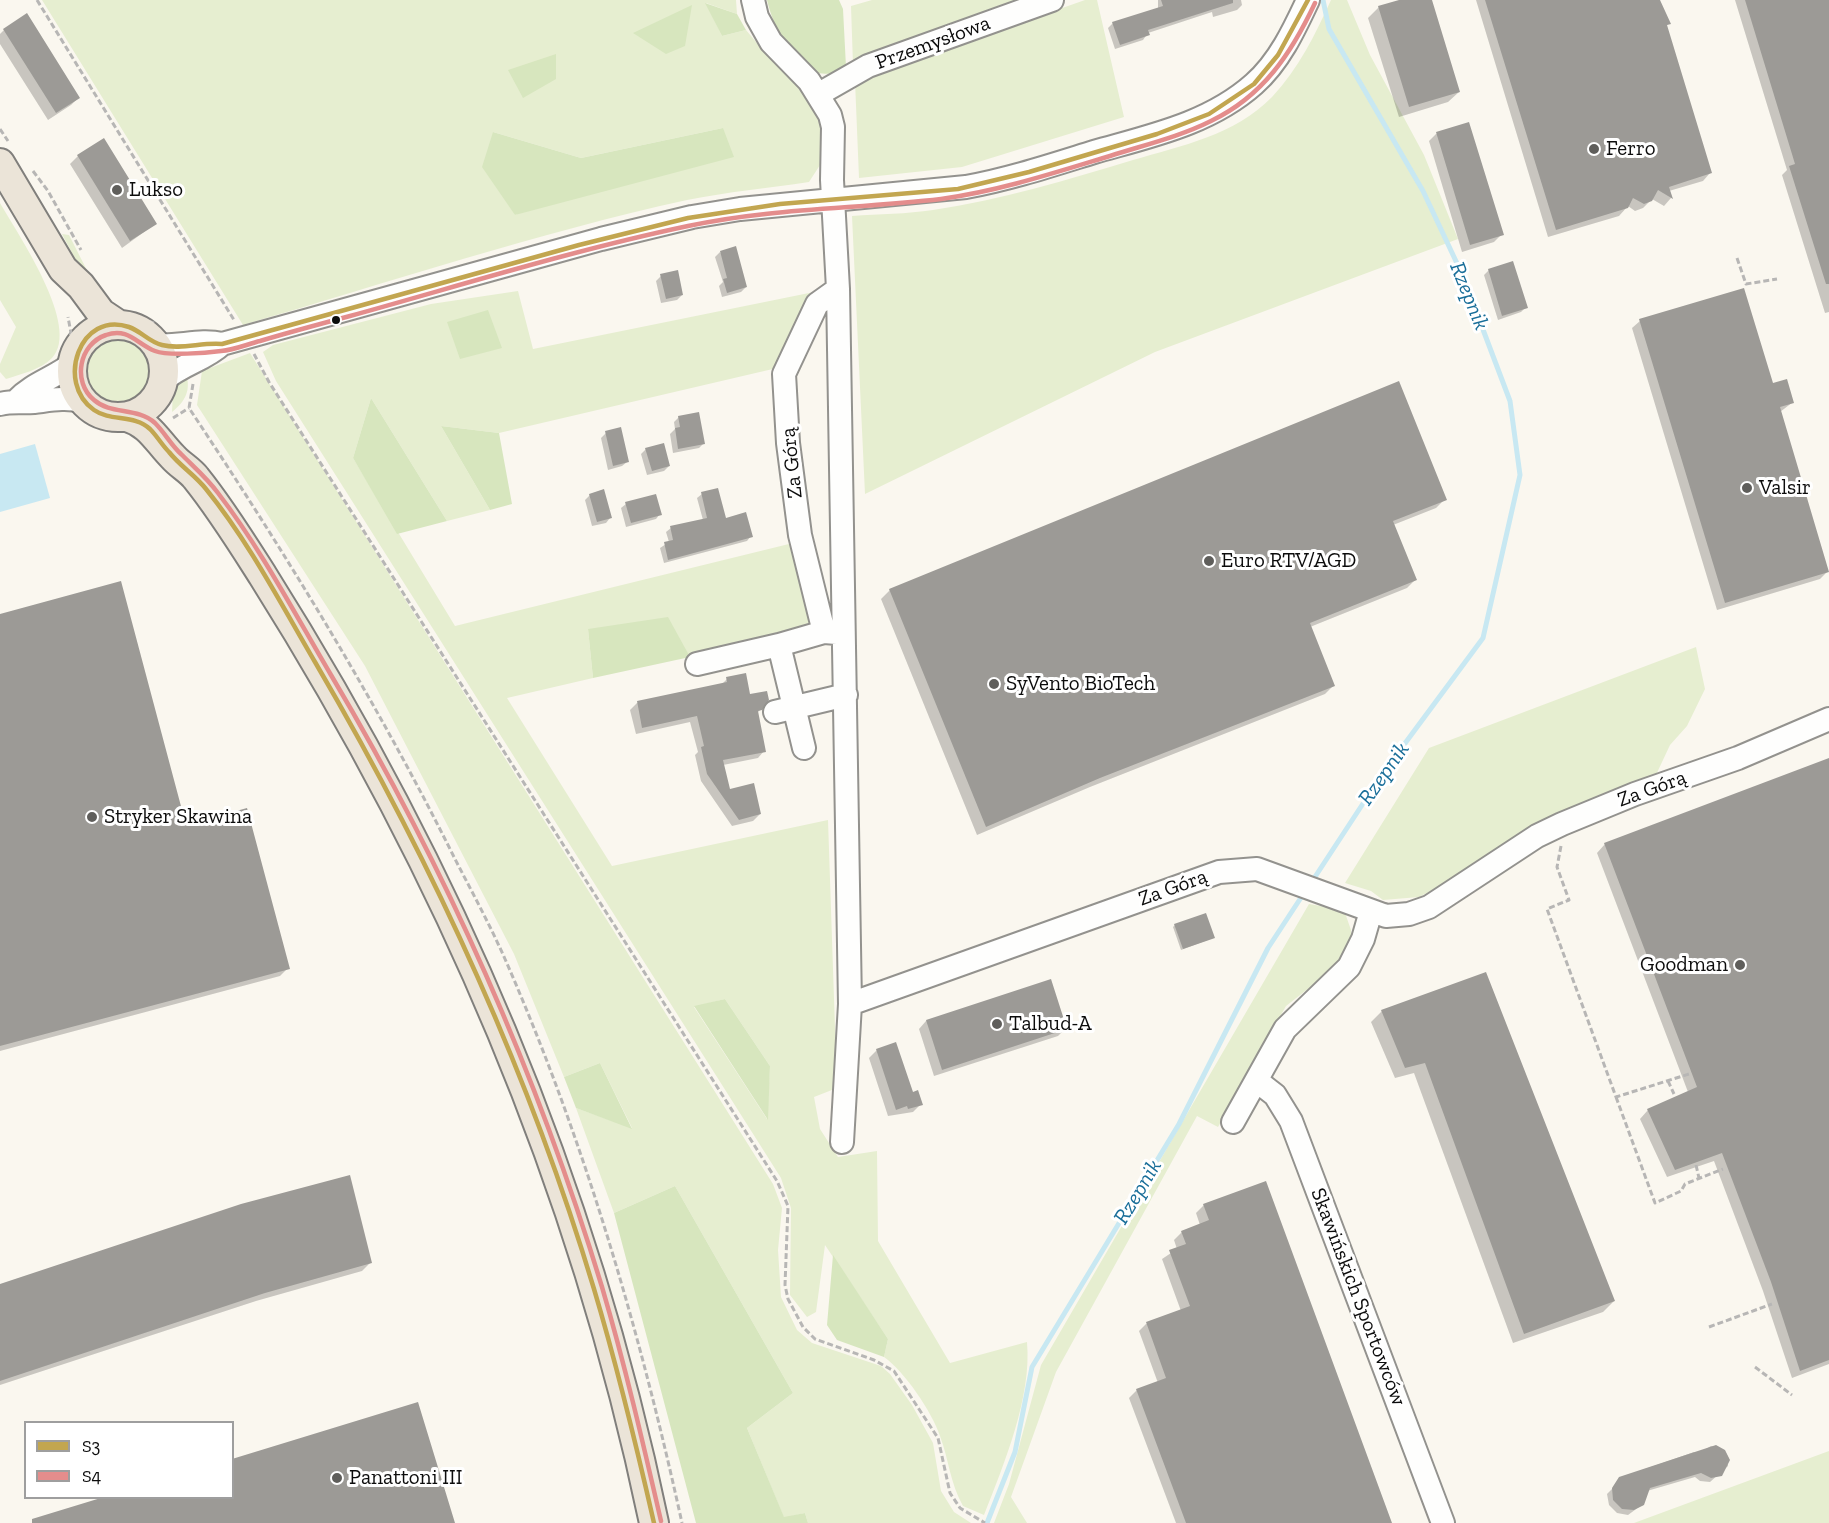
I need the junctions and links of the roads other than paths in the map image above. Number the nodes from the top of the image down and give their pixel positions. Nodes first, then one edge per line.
1 (753, 0) edge
2 (1052, 0) edge
3 (1308, 0) edge
4 (819, 94) junction
5 (0, 163) edge
6 (832, 199) junction
7 (63, 269) junction
8 (838, 289) junction
9 (119, 325) junction
10 (222, 344) junction
11 (156, 345) junction
12 (77, 353) junction
13 (165, 398) junction
14 (9, 402) edge
15 (83, 409) junction
16 (120, 422) junction
17 (194, 475) junction
18 (834, 633) junction
19 (779, 645) junction
20 (697, 664) dead end
21 (846, 695) junction
22 (785, 709) junction
23 (1829, 719) edge
24 (804, 748) dead end
25 (1371, 911) junction
26 (850, 1004) junction
27 (1257, 1081) junction
28 (1233, 1122) dead end
29 (842, 1142) dead end
30 (654, 1523) edge
31 (1443, 1523) edge

1 - 4 street
2 - 4 street, Przemysłowa
3 - 6 street
4 - 6 street, Za Górą
5 - 7 main road
6 - 8 street, Za Górą
6 - 10 street
7 - 9 main road
7 - 12 main road
8 - 18 street, Za Górą
8 - 18 street, Za Górą
9 - 11 main road
9 - 12 main road
10 - 11 street
10 - 13 street
11 - 13 main road
12 - 14 street
12 - 15 main road
13 - 16 main road
13 - 17 main road
14 - 15 street
15 - 16 main road
16 - 17 main road
17 - 30 main road
18 - 19 street
18 - 21 street, Za Górą
19 - 20 street
19 - 22 street
21 - 22 street
21 - 26 street, Za Górą
22 - 24 street
23 - 25 street, Za Górą
25 - 26 street, Za Górą
25 - 27 street
26 - 29 street
27 - 28 street
27 - 31 street, Skawińskich Sportowców

